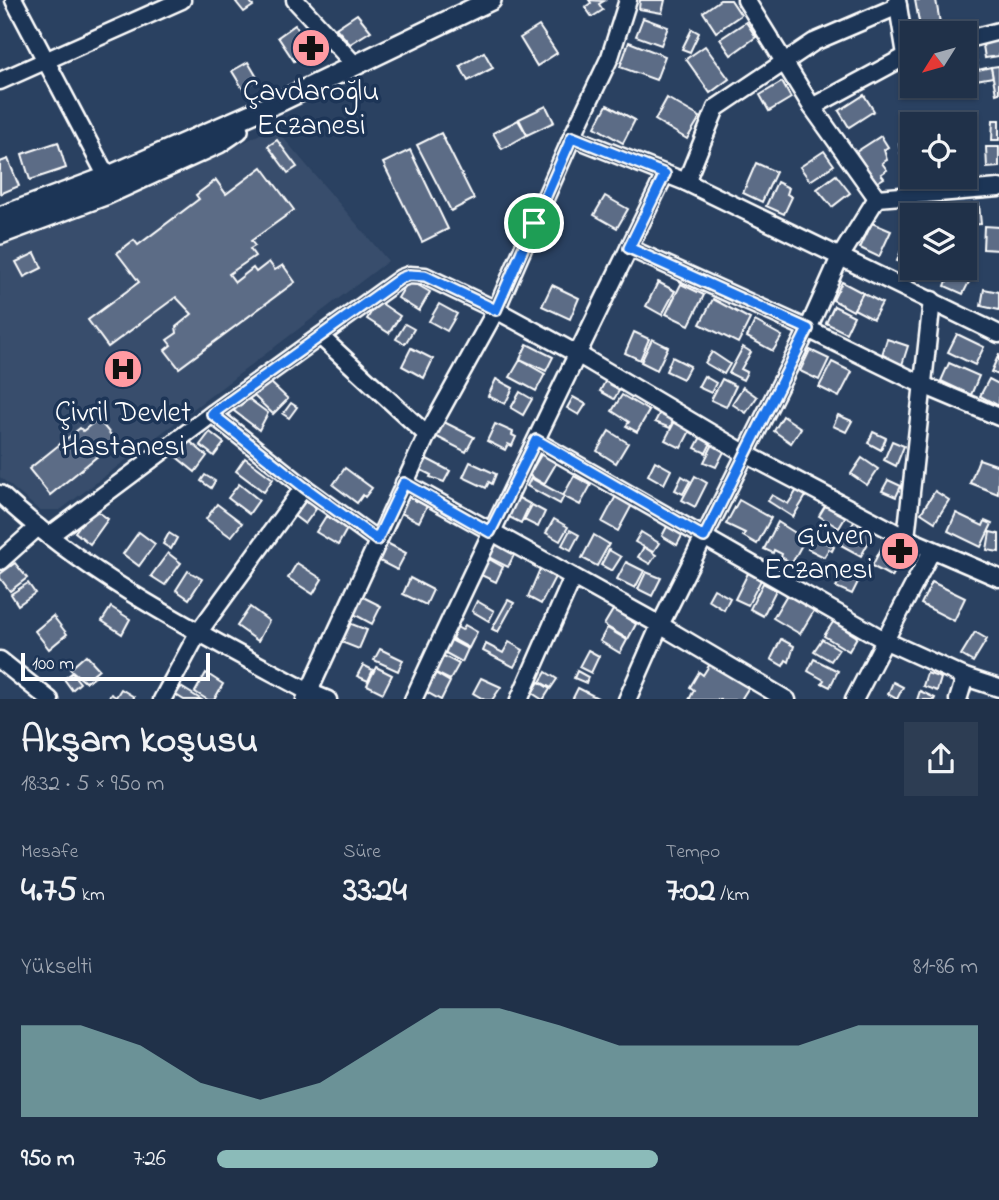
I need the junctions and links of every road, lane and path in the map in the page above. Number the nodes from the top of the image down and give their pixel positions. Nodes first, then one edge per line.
1 (14, 0) edge
2 (295, 0) edge
3 (491, 0) edge
4 (628, 0) edge
5 (746, 0) edge
6 (175, 2) edge
7 (897, 3) edge
8 (901, 21) edge
9 (999, 31) edge
10 (977, 37) edge
11 (900, 59) edge
12 (47, 61) junction
13 (783, 62) junction
14 (355, 65) junction
15 (0, 81) edge
16 (283, 100) junction
17 (812, 107) junction
18 (572, 137) junction
19 (665, 174) junction
20 (107, 177) junction
21 (686, 182) junction
22 (999, 188) edge
23 (877, 198) junction
24 (0, 218) edge
25 (0, 234) edge
26 (629, 248) junction
27 (840, 257) junction
28 (932, 300) junction
29 (496, 310) junction
30 (808, 329) junction
31 (999, 334) edge
32 (321, 337) junction
33 (579, 355) junction
34 (923, 385) junction
35 (212, 414) junction
36 (999, 417) edge
37 (427, 435) junction
38 (536, 440) junction
39 (746, 454) junction
40 (404, 483) junction
41 (304, 487) junction
42 (0, 494) edge
43 (44, 531) junction
44 (490, 532) junction
45 (704, 537) junction
46 (906, 538) junction
47 (377, 540) junction
48 (932, 550) junction
49 (0, 561) edge
50 (573, 577) junction
51 (999, 578) edge
52 (660, 625) junction
53 (198, 633) junction
54 (886, 641) junction
55 (0, 660) edge
56 (965, 677) junction
57 (999, 688) edge
58 (307, 696) edge
59 (50, 699) edge
60 (162, 699) edge
61 (328, 699) edge
62 (413, 699) edge
63 (519, 699) edge
64 (627, 699) edge
65 (787, 699) edge
66 (854, 699) edge
67 (958, 699) edge

1 - 12 street
2 - 14 street
3 - 14 main road
4 - 18 street
5 - 13 street
6 - 12 street
7 - 8 street
7 - 13 street
9 - 10 street
11 - 17 street
12 - 15 street
12 - 20 street
13 - 17 street
13 - 21 street
14 - 16 main road
16 - 20 main road
16 - 25 main road
17 - 23 street
18 - 19 street
18 - 29 street
19 - 21 street
19 - 26 street
20 - 24 main road
21 - 27 street
22 - 23 street
23 - 27 street
26 - 30 street
26 - 33 street
27 - 28 street
27 - 30 street
28 - 31 street
28 - 34 street
29 - 32 street
29 - 33 street
29 - 37 street
30 - 34 street
30 - 39 street
32 - 35 street
32 - 37 street
33 - 38 street
33 - 39 street
34 - 36 street
34 - 46 street
35 - 41 street
35 - 43 street
37 - 40 street
38 - 44 street
38 - 45 street
39 - 45 street
39 - 46 street
40 - 44 street
40 - 47 street
41 - 47 street
41 - 53 street
42 - 43 street
43 - 49 street
43 - 53 street
44 - 50 street
44 - 62 street
45 - 52 street
45 - 54 street
46 - 48 street
47 - 58 street
48 - 51 street
48 - 54 street
50 - 52 street
50 - 63 street
52 - 64 street
52 - 65 street
53 - 58 street
53 - 60 street
54 - 56 street
54 - 66 street
55 - 59 street
56 - 57 street
56 - 67 street
58 - 61 street

